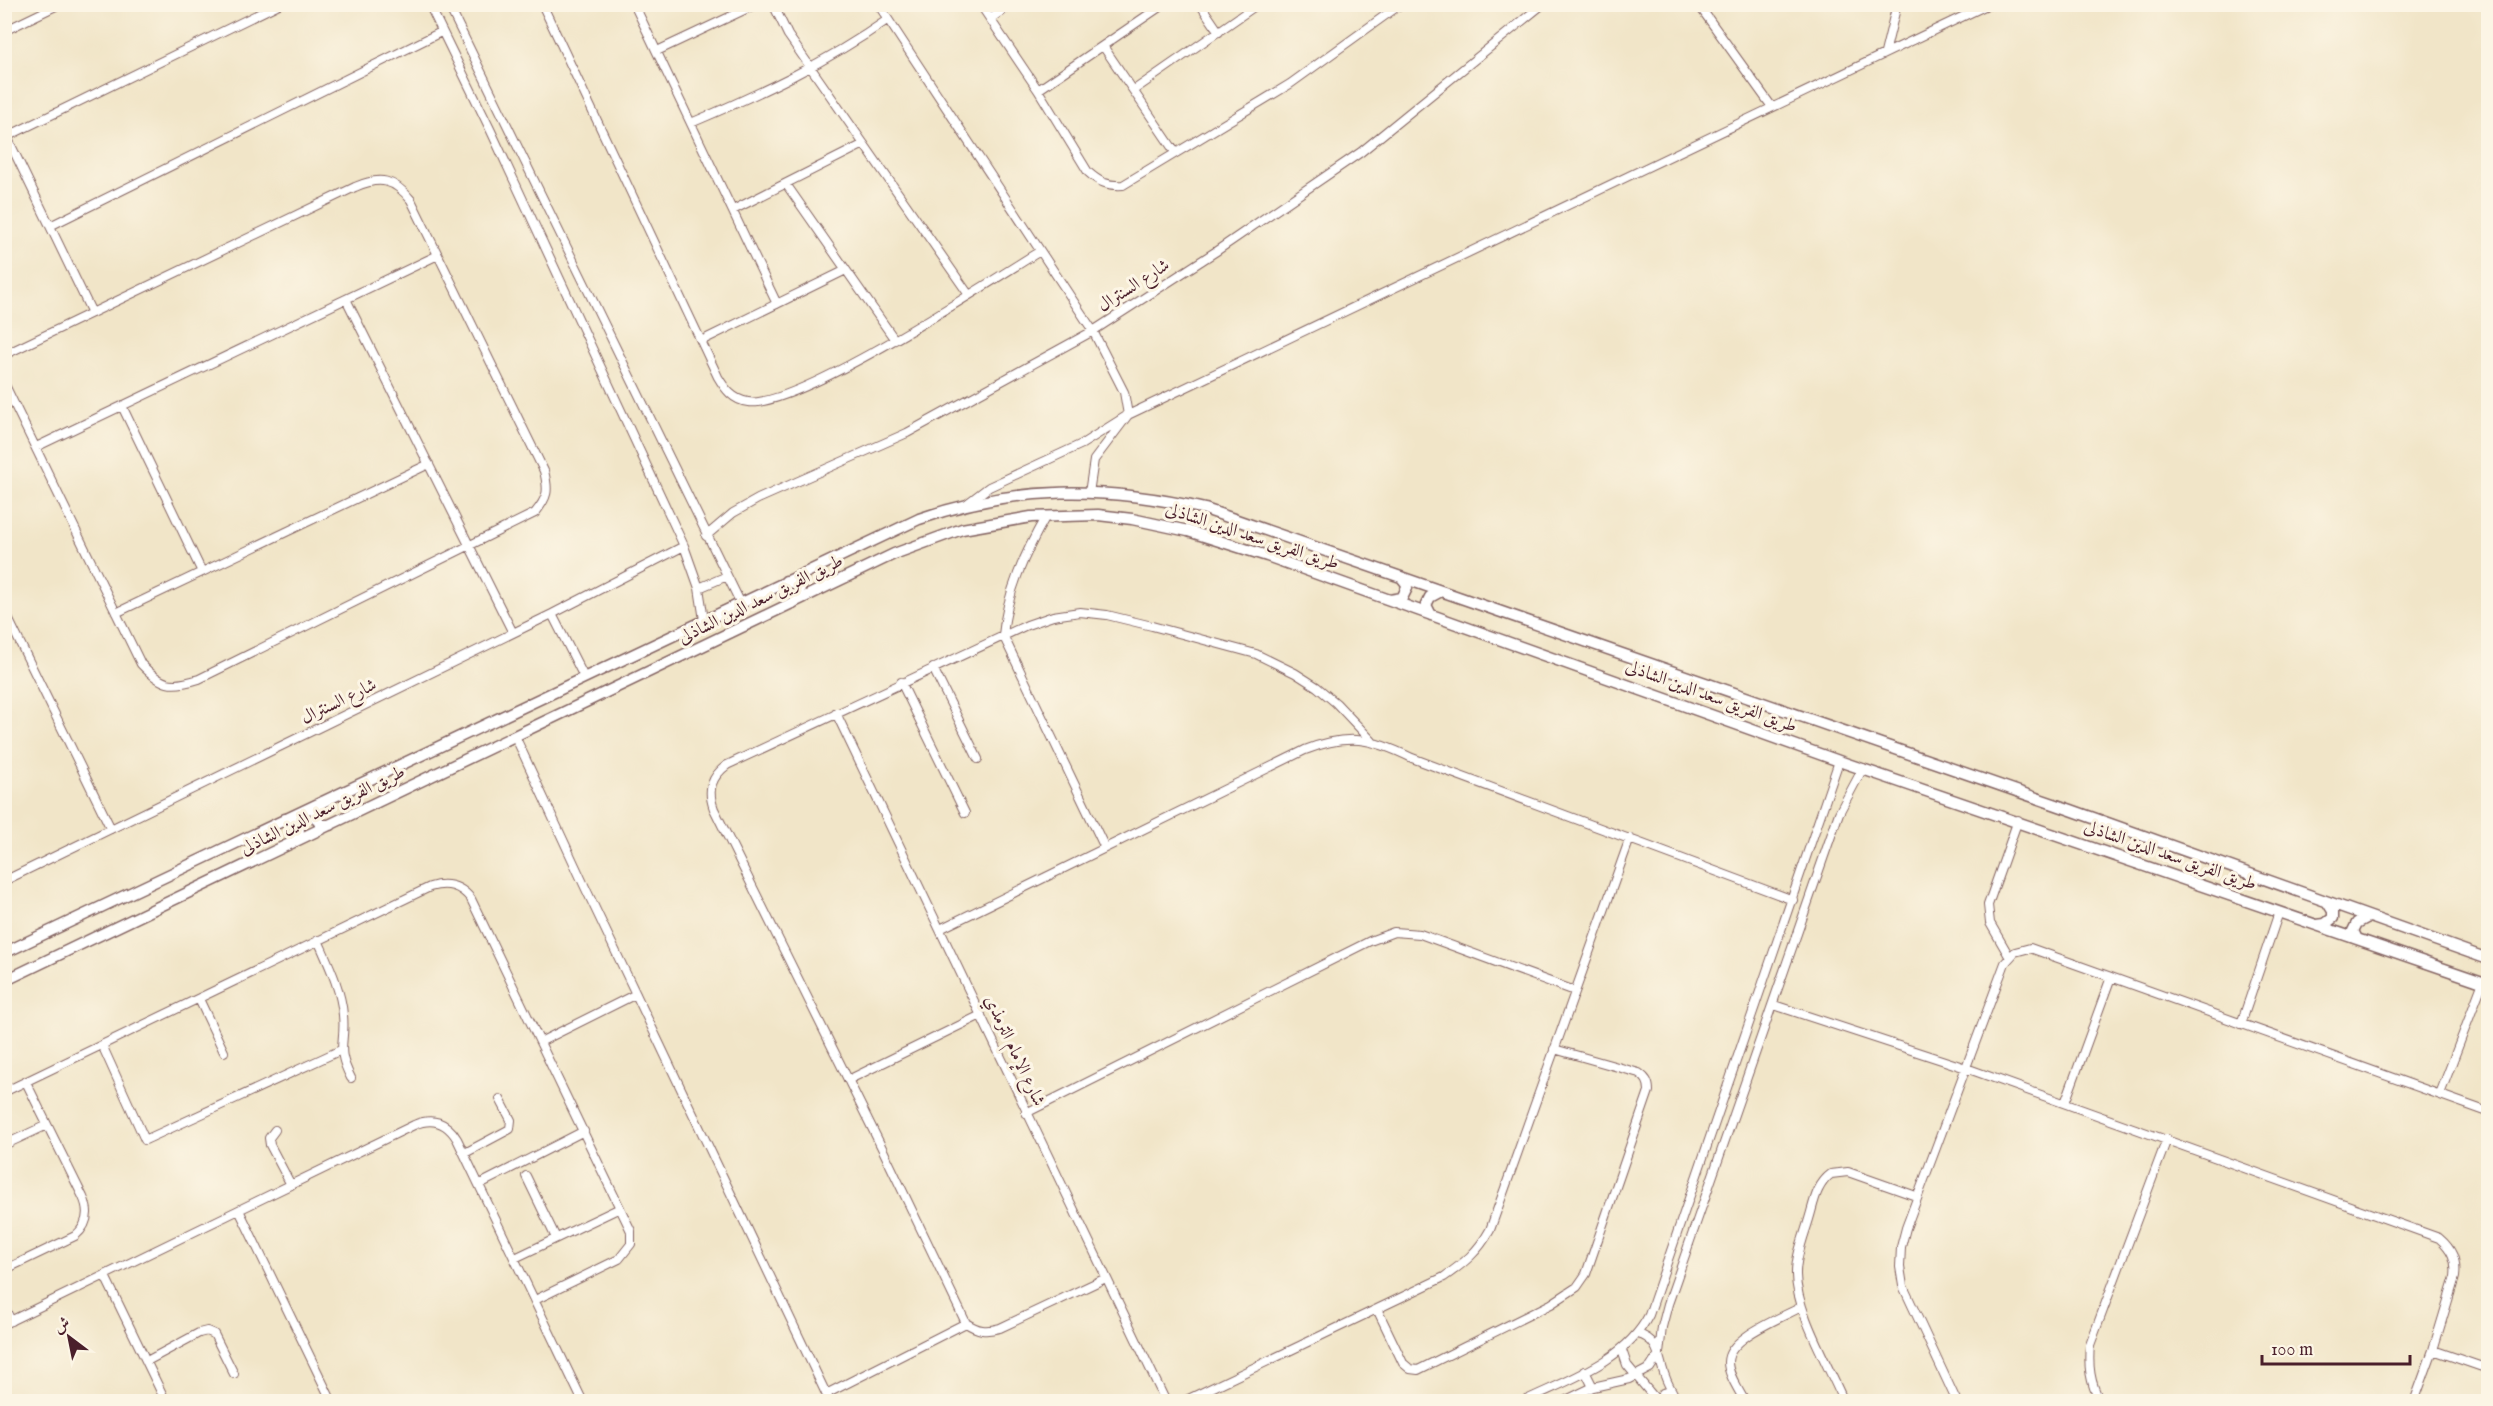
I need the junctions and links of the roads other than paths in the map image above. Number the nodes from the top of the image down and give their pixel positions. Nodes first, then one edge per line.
1 (60, 4) edge
2 (279, 4) edge
3 (429, 4) edge
4 (448, 4) edge
5 (542, 4) edge
6 (634, 4) edge
7 (757, 4) edge
8 (774, 4) edge
9 (878, 4) edge
10 (980, 4) edge
11 (1012, 4) edge
12 (1164, 4) edge
13 (1200, 4) edge
14 (1258, 4) edge
15 (1401, 4) edge
16 (1543, 4) edge
17 (1698, 4) edge
18 (1897, 4) edge
19 (1989, 4) edge
20 (990, 19) junction
21 (886, 20) junction
22 (4, 31) edge
23 (441, 32) junction
24 (1219, 32) junction
25 (1103, 46) junction
26 (657, 51) junction
27 (1885, 53) junction
28 (810, 67) junction
29 (1038, 90) junction
30 (1134, 90) junction
31 (1772, 107) junction
32 (691, 123) junction
33 (6, 138) edge
34 (864, 144) junction
35 (1175, 152) junction
36 (786, 184) junction
37 (733, 210) junction
38 (50, 226) junction
39 (1040, 251) junction
40 (438, 255) junction
41 (846, 270) junction
42 (969, 295) junction
43 (346, 299) junction
44 (777, 304) junction
45 (92, 313) junction
46 (1093, 331) junction
47 (895, 340) junction
48 (701, 341) junction
49 (4, 355) edge
50 (4, 383) edge
51 (122, 406) junction
52 (1128, 415) junction
53 (36, 447) junction
54 (429, 464) junction
55 (1089, 493) junction
56 (968, 503) junction
57 (1046, 516) junction
58 (706, 536) junction
59 (469, 545) junction
60 (684, 546) junction
61 (829, 560) junction
62 (202, 572) junction
63 (727, 576) junction
64 (1402, 578) junction
65 (786, 581) junction
66 (836, 582) junction
67 (699, 588) junction
68 (1441, 591) junction
69 (1389, 600) junction
70 (793, 603) junction
71 (741, 604) junction
72 (4, 610) edge
73 (116, 613) junction
74 (552, 614) junction
75 (1431, 615) junction
76 (704, 620) junction
77 (513, 633) junction
78 (1003, 635) junction
79 (933, 668) junction
80 (584, 677) junction
81 (901, 682) junction
82 (837, 713) junction
83 (515, 736) junction
84 (1371, 741) junction
85 (978, 759) dead end
86 (1839, 761) junction
87 (1863, 768) junction
88 (325, 800) junction
89 (1823, 808) junction
90 (965, 813) dead end
91 (1839, 813) junction
92 (285, 819) junction
93 (2018, 820) junction
94 (333, 824) junction
95 (111, 829) junction
96 (1630, 838) junction
97 (291, 844) junction
98 (1105, 848) junction
99 (4, 881) edge
100 (1793, 900) junction
101 (2328, 903) junction
102 (2280, 912) junction
103 (2368, 917) junction
104 (2317, 925) junction
105 (940, 929) junction
106 (2357, 939) junction
107 (318, 940) junction
108 (1776, 950) junction
109 (4, 953) edge
110 (1791, 955) junction
111 (2009, 957) junction
112 (2488, 959) edge
113 (2111, 977) junction
114 (4, 981) edge
115 (2486, 983) edge
116 (1575, 991) junction
117 (636, 994) junction
118 (199, 999) junction
119 (1774, 1005) junction
120 (981, 1015) junction
121 (2241, 1024) junction
122 (540, 1042) junction
123 (102, 1045) junction
124 (1554, 1049) junction
125 (340, 1050) junction
126 (224, 1052) dead end
127 (1737, 1064) junction
128 (1752, 1068) junction
129 (1966, 1068) junction
130 (351, 1077) dead end
131 (848, 1080) junction
132 (1731, 1080) junction
133 (26, 1082) junction
134 (1745, 1086) junction
135 (4, 1092) edge
136 (2440, 1094) junction
137 (500, 1099) dead end
138 (2065, 1103) junction
139 (2488, 1112) edge
140 (1026, 1113) junction
141 (48, 1125) junction
142 (275, 1130) dead end
143 (584, 1131) junction
144 (2167, 1139) junction
145 (4, 1145) edge
146 (465, 1153) junction
147 (526, 1176) dead end
148 (480, 1184) junction
149 (291, 1185) junction
150 (1916, 1196) junction
151 (620, 1208) junction
152 (239, 1210) junction
153 (556, 1238) junction
154 (515, 1258) junction
155 (4, 1270) edge
156 (105, 1276) junction
157 (1106, 1278) junction
158 (535, 1300) junction
159 (1653, 1305) junction
160 (4, 1306) edge
161 (1801, 1307) junction
162 (1377, 1309) junction
163 (1666, 1310) junction
164 (8, 1323) edge
165 (966, 1323) junction
166 (1638, 1334) junction
167 (1622, 1350) junction
168 (2433, 1350) junction
169 (1659, 1354) junction
170 (147, 1360) junction
171 (2488, 1369) edge
172 (1585, 1371) junction
173 (234, 1374) dead end
174 (1637, 1376) junction
175 (1593, 1387) junction
176 (1672, 1391) junction
177 (828, 1398) edge
178 (166, 1401) edge
179 (332, 1401) edge
180 (583, 1401) edge
181 (1166, 1401) edge
182 (1182, 1401) edge
183 (1522, 1401) edge
184 (1562, 1401) edge
185 (1658, 1401) edge
186 (1678, 1401) edge
187 (1744, 1401) edge
188 (1844, 1401) edge
189 (1957, 1401) edge
190 (2100, 1401) edge
191 (2414, 1401) edge

1 - 22 street
2 - 33 street
3 - 23 street
4 - 58 street
5 - 48 street
6 - 26 street
7 - 26 street
8 - 28 street
9 - 21 street
10 - 20 street
11 - 20 street
12 - 25 street
13 - 24 street
14 - 24 street
15 - 35 street
16 - 46 street, شارع السنترال
17 - 31 street
18 - 27 street
19 - 27 street
20 - 29 street
21 - 28 street
21 - 39 street
23 - 38 street
23 - 60 street
24 - 30 street
25 - 29 street
25 - 30 street
26 - 32 street
27 - 31 street
28 - 32 street
28 - 34 street
29 - 35 street
30 - 35 street
31 - 52 street
32 - 37 street
33 - 38 street
34 - 36 street
34 - 42 street
36 - 37 street
36 - 41 street
37 - 44 street
38 - 45 street
39 - 42 street
39 - 46 street
40 - 43 street
40 - 45 street
40 - 59 street
41 - 44 street
41 - 47 street
42 - 47 street
43 - 51 street
43 - 54 street
44 - 48 street
45 - 49 street
46 - 52 street
46 - 58 street, شارع السنترال
47 - 48 street
50 - 53 street
51 - 53 street
51 - 62 street
52 - 55 street
52 - 56 street
53 - 73 street
54 - 59 street
54 - 62 street
55 - 56 street, طريق الفريق سعد الدين الشاذلى
55 - 64 street, طريق الفريق سعد الدين الشاذلى
56 - 61 street, طريق الفريق سعد الدين الشاذلى
57 - 66 street, طريق الفريق سعد الدين الشاذلى
57 - 69 street, طريق الفريق سعد الدين الشاذلى
57 - 78 street
58 - 63 street
59 - 73 street
59 - 77 street
60 - 67 street
60 - 74 street, شارع السنترال
61 - 65 street, طريق الفريق سعد الدين الشاذلى
61 - 66 street
62 - 73 street
63 - 67 street
63 - 71 street
64 - 68 street, طريق الفريق سعد الدين الشاذلى
64 - 69 street
65 - 70 street
65 - 71 street, طريق الفريق سعد الدين الشاذلى
66 - 70 street, طريق الفريق سعد الدين الشاذلى
67 - 76 street
68 - 75 street
68 - 101 street, طريق الفريق سعد الدين الشاذلى
69 - 75 street, طريق الفريق سعد الدين الشاذلى
70 - 83 street, طريق الفريق سعد الدين الشاذلى
71 - 76 street, طريق الفريق سعد الدين الشاذلى
72 - 95 street
74 - 77 street, شارع السنترال
74 - 80 street
75 - 86 street, طريق الفريق سعد الدين الشاذلى
76 - 80 street, طريق الفريق سعد الدين الشاذلى
77 - 95 street, شارع السنترال
78 - 79 street
78 - 84 street
78 - 98 street
79 - 81 street
79 - 85 street
80 - 88 street, طريق الفريق سعد الدين الشاذلى
81 - 82 street
81 - 90 street
82 - 105 street, شارع الإمام الترمذي
82 - 131 street
83 - 94 street, طريق الفريق سعد الدين الشاذلى
83 - 117 street
84 - 96 street
84 - 98 street
86 - 87 street, طريق الفريق سعد الدين الشاذلى
86 - 89 street
87 - 91 street
87 - 93 street, طريق الفريق سعد الدين الشاذلى
88 - 92 street, طريق الفريق سعد الدين الشاذلى
88 - 94 street
89 - 91 street
89 - 100 street
91 - 110 street
92 - 97 street
92 - 109 street, طريق الفريق سعد الدين الشاذلى
93 - 102 street, طريق الفريق سعد الدين الشاذلى
93 - 111 street
94 - 97 street, طريق الفريق سعد الدين الشاذلى
95 - 99 street, شارع السنترال
96 - 100 street
96 - 116 street
97 - 114 street, طريق الفريق سعد الدين الشاذلى
98 - 105 street
100 - 108 street
101 - 103 street, طريق الفريق سعد الدين الشاذلى
101 - 104 street
102 - 104 street, طريق الفريق سعد الدين الشاذلى
102 - 121 street
103 - 106 street
103 - 112 street, طريق الفريق سعد الدين الشاذلى
104 - 106 street, طريق الفريق سعد الدين الشاذلى
105 - 120 street, شارع الإمام الترمذي
106 - 115 street, طريق الفريق سعد الدين الشاذلى
107 - 118 street
107 - 122 street
107 - 125 street
108 - 110 street
108 - 127 street
110 - 119 street
111 - 113 street
111 - 129 street
113 - 121 street
113 - 138 street
115 - 136 street
116 - 124 street
116 - 140 street
117 - 122 street
117 - 177 street
118 - 123 street
118 - 126 street
119 - 128 street
119 - 129 street
120 - 131 street
120 - 140 street, شارع الإمام الترمذي
121 - 136 street
122 - 143 street
123 - 125 street
123 - 133 street
124 - 162 street
124 - 162 street
125 - 130 street
127 - 128 street
127 - 132 street
128 - 134 street
129 - 138 street
129 - 150 street
131 - 165 street
132 - 134 street
132 - 159 street
133 - 135 street
133 - 141 street
134 - 163 street
136 - 139 street
137 - 146 street
138 - 144 street
140 - 157 street, شارع الإمام الترمذي
141 - 145 street
141 - 155 street
142 - 149 street
143 - 148 street
143 - 151 street
144 - 168 street
144 - 190 street
146 - 148 street
146 - 149 street
147 - 153 street
148 - 154 street
149 - 152 street
150 - 161 street
150 - 189 street
151 - 153 street
151 - 158 street
152 - 156 street
152 - 179 street
153 - 154 street
154 - 158 street
156 - 164 street
156 - 170 street
157 - 165 street
157 - 181 street, شارع الإمام الترمذي
158 - 180 street
159 - 163 street
159 - 166 street
160 - 164 street
161 - 187 street
161 - 188 street
162 - 182 street
163 - 169 street
165 - 177 street
166 - 167 street
166 - 169 street
167 - 172 street
167 - 174 street
168 - 171 street
168 - 191 street
169 - 174 street
169 - 176 street
170 - 173 street
170 - 178 street
172 - 175 street
172 - 183 street
174 - 175 street
174 - 185 street
175 - 184 street
176 - 185 street
176 - 186 street

